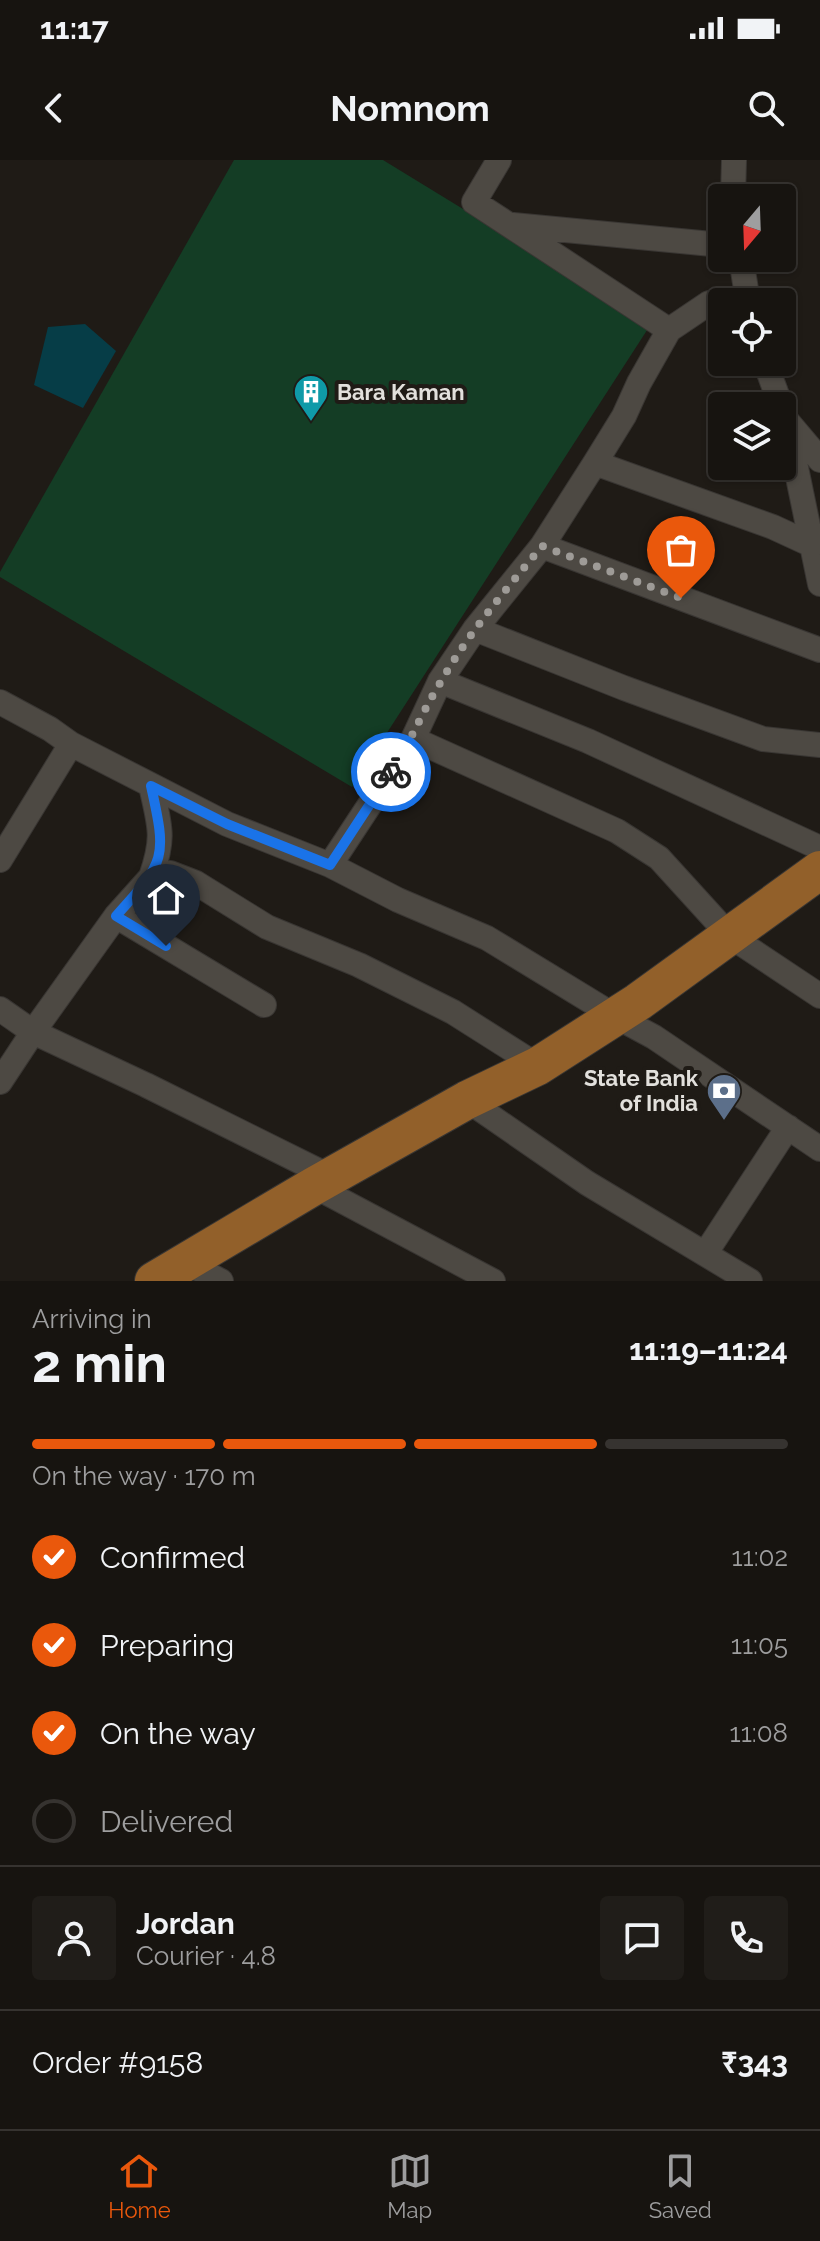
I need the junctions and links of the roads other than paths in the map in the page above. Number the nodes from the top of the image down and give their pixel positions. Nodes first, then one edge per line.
1 (499, 160) edge
2 (734, 160) edge
3 (733, 184) edge
4 (510, 225) junction
5 (708, 244) edge
6 (708, 304) edge
7 (669, 330) junction
8 (796, 427) edge
9 (819, 456) edge
10 (595, 463) junction
11 (796, 471) edge
12 (812, 545) junction
13 (542, 546) junction
14 (820, 584) edge
15 (475, 629) junction
16 (820, 650) edge
17 (440, 681) junction
18 (0, 702) edge
19 (413, 739) junction
20 (71, 744) junction
21 (820, 745) edge
22 (151, 786) junction
23 (820, 848) edge
24 (0, 860) edge
25 (330, 865) junction
26 (820, 870) edge
27 (151, 877) junction
28 (116, 916) junction
29 (730, 936) junction
30 (820, 996) edge
31 (264, 1005) dead end
32 (0, 1009) edge
33 (615, 1016) junction
34 (33, 1032) junction
35 (538, 1066) junction
36 (0, 1082) edge
37 (467, 1100) junction
38 (788, 1127) junction
39 (820, 1149) edge
40 (323, 1181) junction
41 (705, 1254) junction
42 (187, 1263) junction
43 (154, 1281) edge
44 (221, 1281) edge
45 (493, 1281) edge
46 (750, 1281) edge

1 - 4 street
2 - 3 street
4 - 5 street
4 - 7 street
6 - 7 street
7 - 10 street
8 - 9 street
10 - 12 street
10 - 13 street
11 - 12 street
12 - 14 street
13 - 15 street
13 - 16 street
15 - 17 street
15 - 21 street
17 - 19 street
17 - 23 street
18 - 20 street
19 - 25 street
19 - 29 street
20 - 22 street
20 - 24 street
22 - 25 street
22 - 27 street
25 - 33 street
26 - 29 main road
27 - 28 street
27 - 35 street
28 - 31 street
28 - 34 street
29 - 30 street
29 - 33 main road
32 - 34 street
33 - 35 main road
33 - 38 street
34 - 36 street
34 - 40 street
35 - 37 main road
37 - 40 main road
37 - 41 street
38 - 39 street
38 - 41 street
40 - 42 main road
40 - 45 street
41 - 46 street
42 - 43 main road
42 - 44 street

